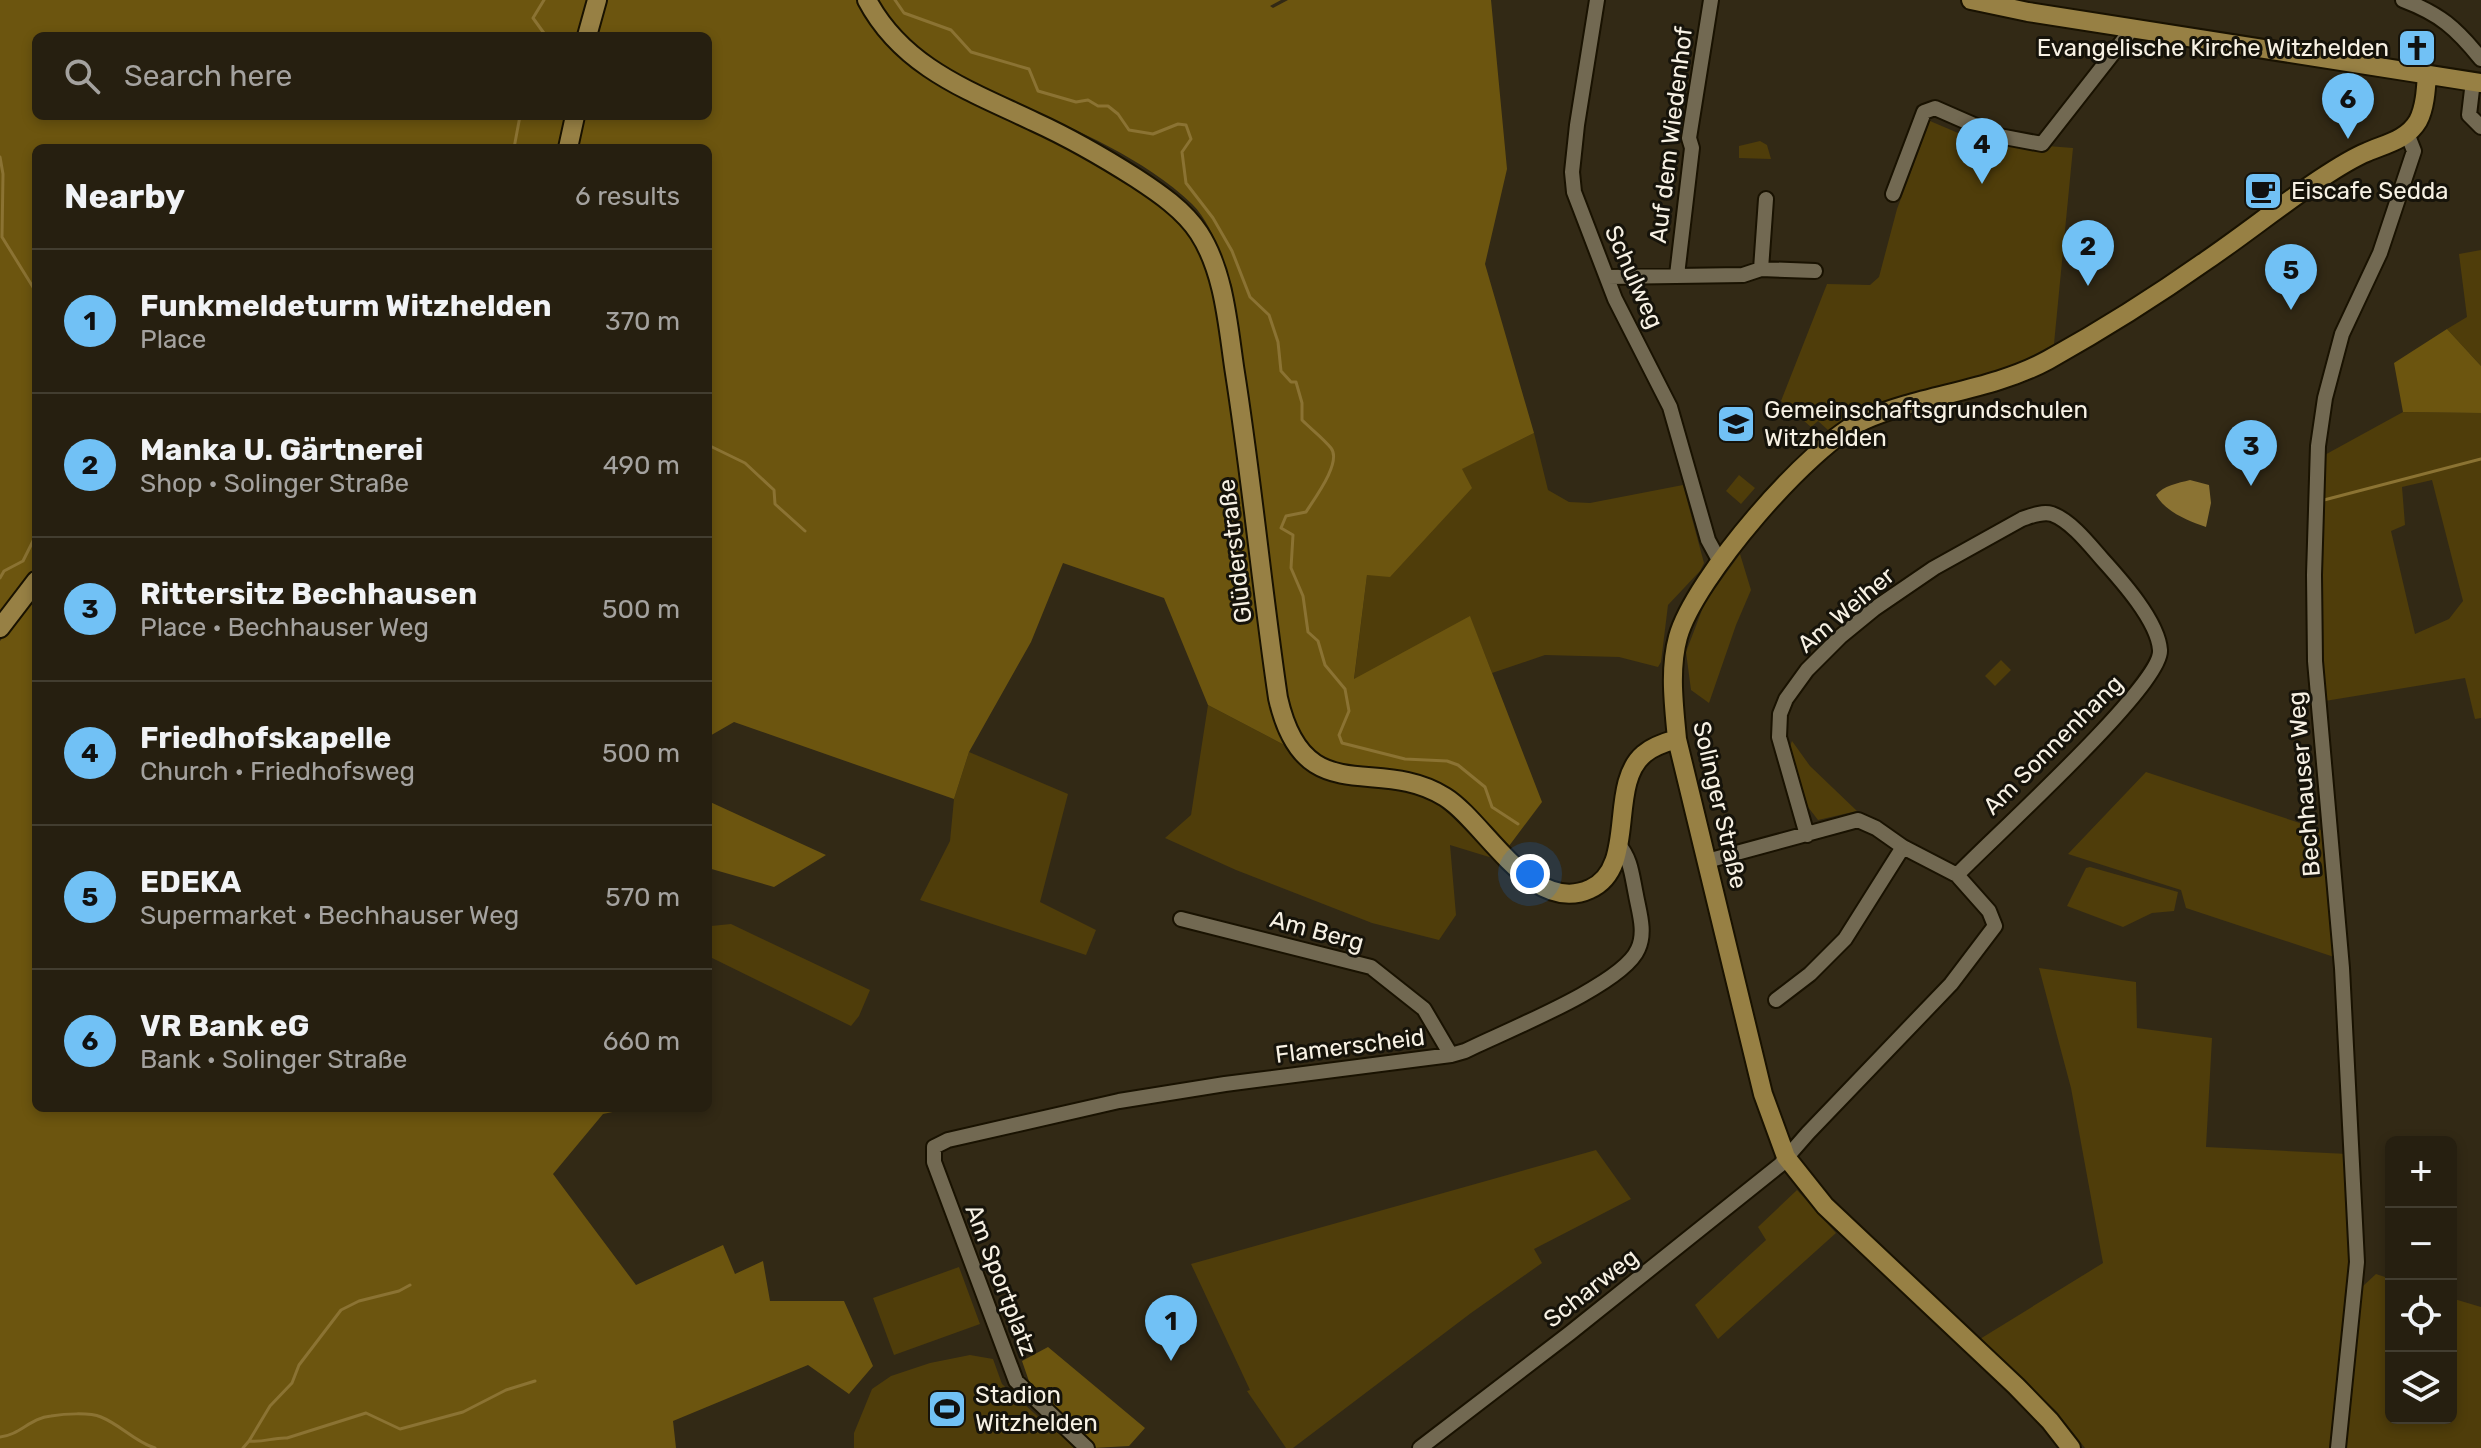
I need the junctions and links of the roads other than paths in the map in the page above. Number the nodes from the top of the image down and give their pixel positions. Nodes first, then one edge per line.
1 (597, 0) edge
2 (867, 0) edge
3 (1597, 0) edge
4 (1711, 0) edge
5 (1971, 0) edge
6 (2403, 0) edge
7 (2029, 6) edge
8 (2132, 29) junction
9 (588, 32) edge
10 (2481, 59) edge
11 (2427, 74) junction
12 (2477, 82) edge
13 (574, 120) edge
14 (2481, 127) edge
15 (2407, 133) junction
16 (569, 144) edge
17 (1893, 194) dead end
18 (1766, 199) dead end
19 (1761, 269) junction
20 (1815, 271) dead end
21 (1677, 275) junction
22 (1608, 277) junction
23 (2068, 525) joint
24 (1720, 562) junction
25 (32, 586) edge
26 (0, 628) edge
27 (1677, 739) junction
28 (1807, 835) junction
29 (1618, 844) junction
30 (1903, 847) junction
31 (1707, 861) junction
32 (1957, 875) junction
33 (1181, 919) dead end
34 (1776, 1000) dead end
35 (1451, 1055) junction
36 (934, 1147) joint
37 (1786, 1157) junction
38 (1087, 1448) edge
39 (1420, 1448) edge
40 (2071, 1448) edge
41 (2338, 1448) edge

1 - 9 main road
2 - 29 main road, Glüderstraße
3 - 22 street, Schulweg
4 - 21 street, Auf dem Wiedenhof
5 - 7 main road
6 - 10 street
7 - 8 main road
8 - 11 main road
8 - 17 street
11 - 12 main road
11 - 15 main road
12 - 14 street
13 - 16 main road
15 - 24 main road, Solinger Straße
15 - 41 street, Bechhauser Weg
18 - 19 street
19 - 20 street
19 - 21 street
21 - 22 street
22 - 24 street, Schulweg
23 - 28 street, Am Weiher
23 - 32 street, Am Sonnenhang
24 - 27 main road, Solinger Straße
25 - 26 main road
27 - 29 main road, Glüderstraße
27 - 31 main road, Solinger Straße
28 - 30 street
28 - 31 street
29 - 35 street, Flamerscheid
30 - 32 street
30 - 34 street
31 - 37 main road, Solinger Straße
32 - 37 street
33 - 35 street, Am Berg
35 - 36 street, Flamerscheid
36 - 38 street, Am Sportplatz
37 - 39 street, Scharweg
37 - 40 main road, Solinger Straße

